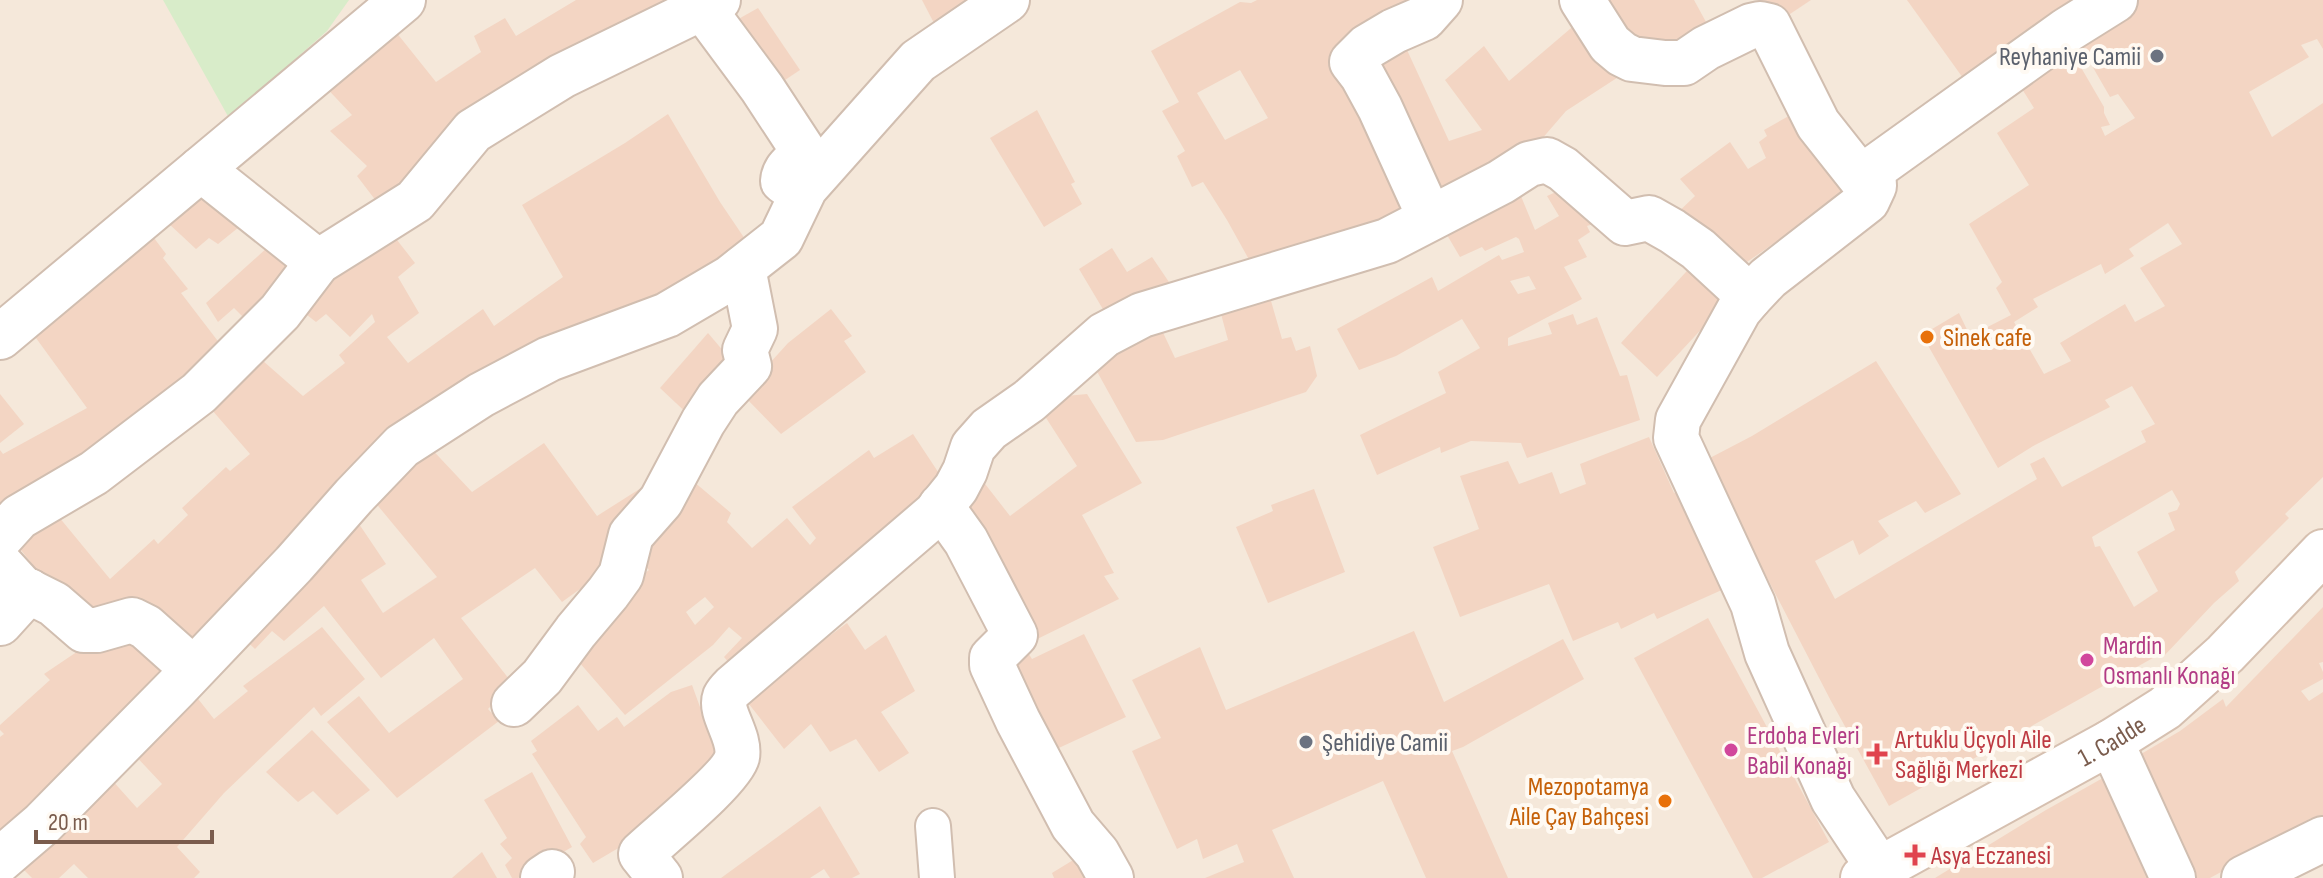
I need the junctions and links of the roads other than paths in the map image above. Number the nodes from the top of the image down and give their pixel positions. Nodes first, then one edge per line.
1 (403, 0) edge
2 (1007, 0) edge
3 (1440, 0) edge
4 (1582, 0) edge
5 (2115, 0) edge
6 (710, 4) edge
7 (201, 169) junction
8 (1871, 191) junction
9 (802, 195) junction
10 (1430, 218) junction
11 (318, 262) junction
12 (743, 268) junction
13 (1750, 297) junction
14 (0, 337) edge
15 (941, 506) junction
16 (0, 538) edge
17 (2323, 552) edge
18 (14, 578) edge
19 (0, 623) edge
20 (193, 669) junction
21 (514, 704) dead end
22 (2111, 742) junction
23 (933, 826) dead end
24 (2323, 839) edge
25 (0, 860) edge
26 (1871, 874) edge
27 (660, 878) edge
28 (937, 878) edge
29 (1111, 878) edge
30 (2173, 878) edge
31 (2244, 878) edge

1 - 7 street
2 - 9 street
3 - 10 street
4 - 8 street
5 - 8 street
6 - 9 street
6 - 11 street
7 - 11 street
7 - 14 street
8 - 13 street
9 - 12 street
10 - 13 street
10 - 15 street
11 - 16 street
12 - 20 street
12 - 21 street
13 - 26 street
15 - 27 street
15 - 29 street
17 - 22 street, 1. Cadde
18 - 19 street
18 - 20 street
20 - 25 street
22 - 26 street, 1. Cadde
22 - 30 street
23 - 28 lane
24 - 31 street

